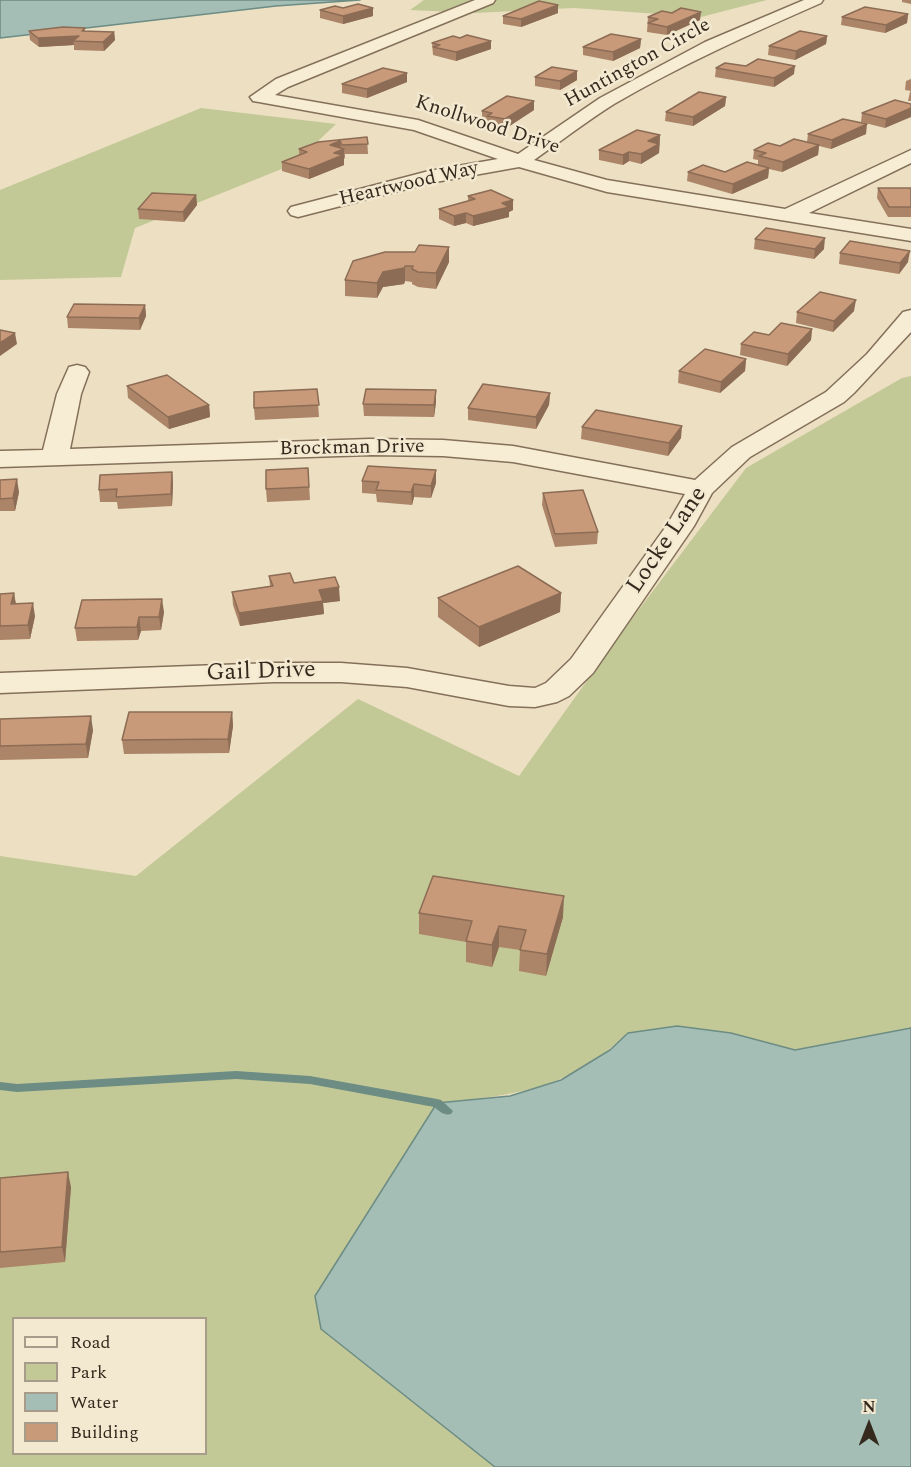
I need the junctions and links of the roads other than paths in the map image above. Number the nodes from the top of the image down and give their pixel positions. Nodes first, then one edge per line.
1 (488, 0) edge
2 (816, 0) edge
3 (911, 156) edge
4 (520, 161) junction
5 (298, 211) dead end
6 (788, 215) junction
7 (911, 235) edge
8 (911, 317) edge
9 (77, 372) dead end
10 (55, 456) junction
11 (0, 459) edge
12 (701, 489) junction
13 (0, 683) edge
14 (519, 697) joint

1 - 4 street, Knollwood Drive
2 - 4 street, Huntington Circle
3 - 6 street
4 - 5 street, Heartwood Way
4 - 6 street, Knollwood Drive
6 - 7 street, Knollwood Drive
8 - 12 street, Locke Lane
9 - 10 street
10 - 11 street, Brockman Drive
10 - 12 street, Brockman Drive
12 - 14 street, Locke Lane
13 - 14 street, Gail Drive

